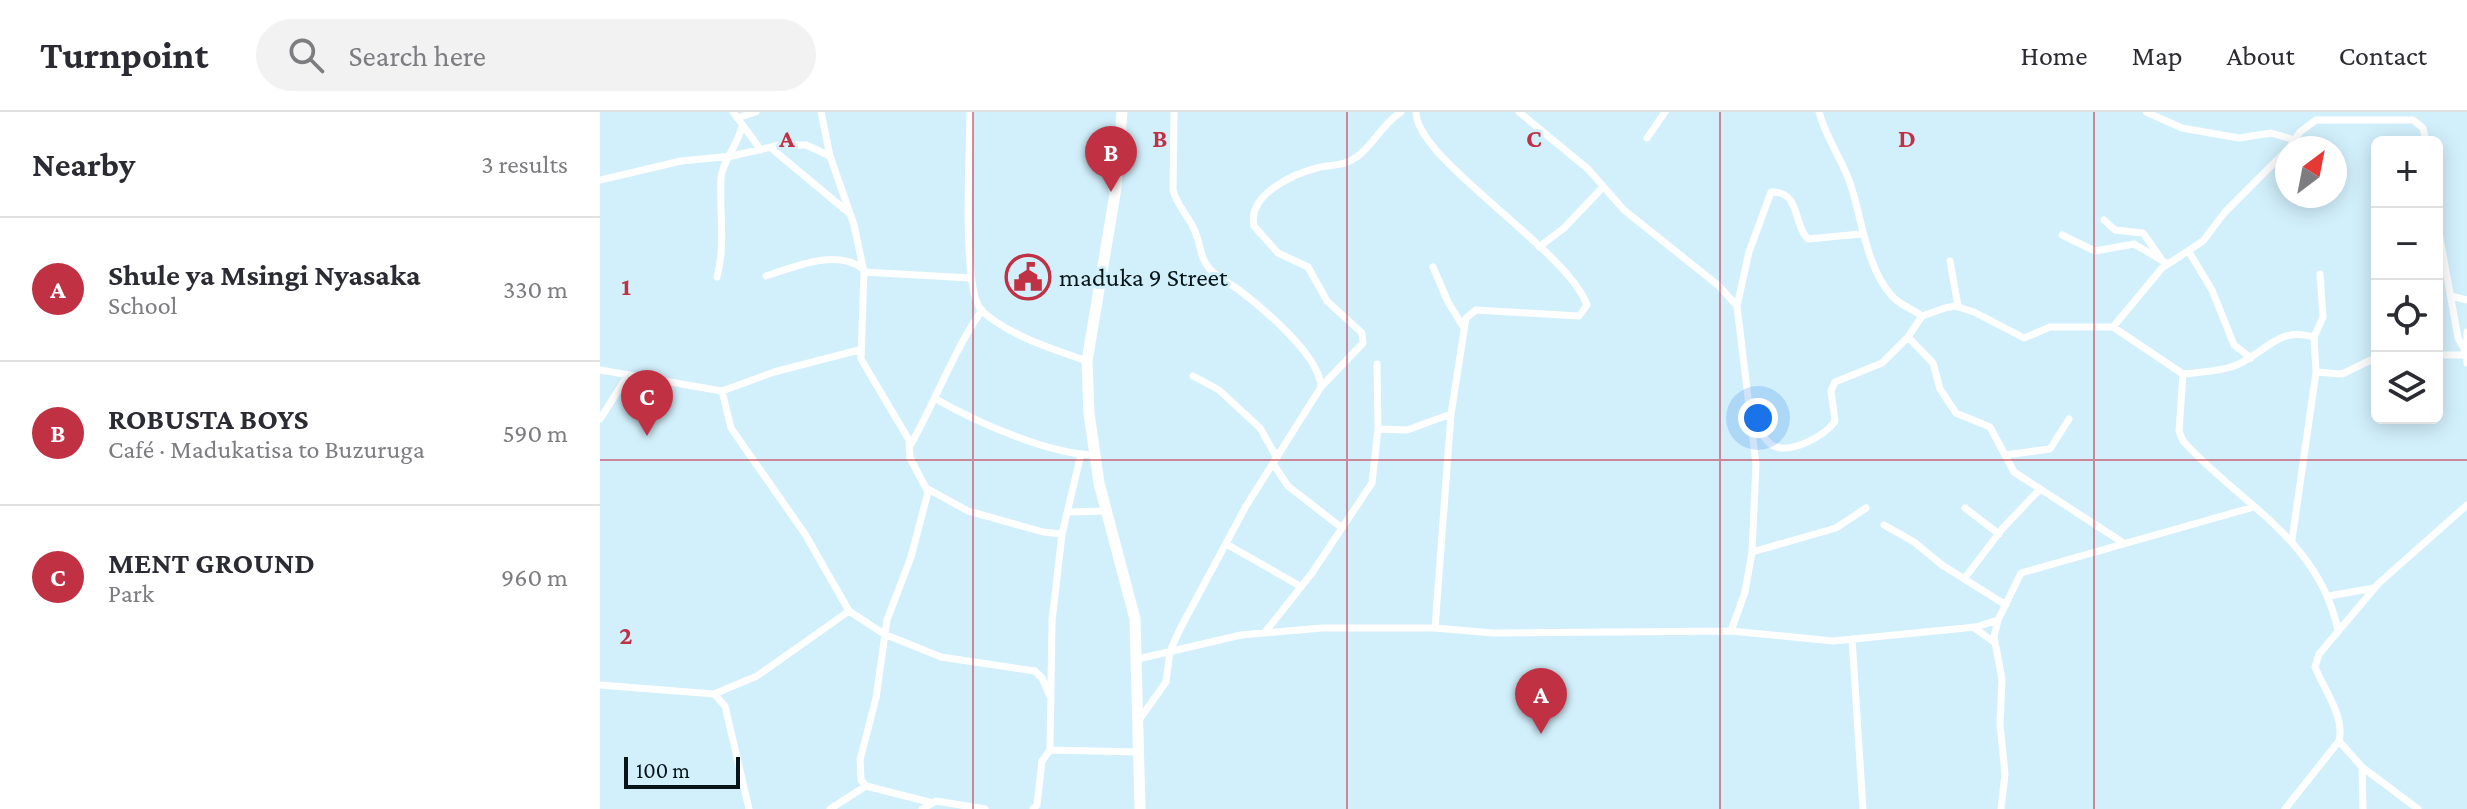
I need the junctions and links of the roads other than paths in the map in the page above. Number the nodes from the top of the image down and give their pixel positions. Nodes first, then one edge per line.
1 (756, 112) edge
2 (821, 112) edge
3 (970, 112) edge
4 (1122, 112) edge
5 (1174, 112) edge
6 (1401, 112) edge
7 (1416, 112) edge
8 (1519, 112) edge
9 (1819, 112) edge
10 (2146, 112) edge
11 (2320, 112) edge
12 (1663, 113) edge
13 (735, 115) edge
14 (2412, 116) edge
15 (2329, 121) junction
16 (742, 126) junction
17 (2281, 136) edge
18 (2298, 136) edge
19 (2425, 136) edge
20 (1647, 138) dead end
21 (771, 148) junction
22 (761, 150) junction
23 (732, 156) junction
24 (830, 156) junction
25 (2275, 163) edge
26 (600, 180) edge
27 (1603, 187) junction
28 (850, 214) junction
29 (2104, 220) dead end
30 (1861, 234) junction
31 (2062, 235) dead end
32 (1539, 247) junction
33 (2189, 252) junction
34 (2443, 253) edge
35 (1950, 261) dead end
36 (2164, 261) junction
37 (1433, 267) dead end
38 (864, 270) junction
39 (2320, 274) dead end
40 (766, 276) dead end
41 (717, 277) dead end
42 (970, 278) junction
43 (2451, 296) junction
44 (2467, 300) edge
45 (1737, 306) junction
46 (1958, 306) junction
47 (982, 310) junction
48 (1922, 316) junction
49 (2113, 327) junction
50 (1464, 328) junction
51 (2467, 332) edge
52 (1908, 337) junction
53 (2314, 337) junction
54 (859, 350) junction
55 (2466, 354) edge
56 (2443, 355) edge
57 (2251, 358) junction
58 (2371, 360) edge
59 (1087, 361) junction
60 (2467, 363) edge
61 (1377, 364) dead end
62 (600, 370) edge
63 (2316, 372) junction
64 (2183, 374) junction
65 (628, 375) junction
66 (1193, 376) dead end
67 (1321, 387) junction
68 (722, 391) junction
69 (936, 399) junction
70 (1451, 414) junction
71 (1751, 415) junction
72 (600, 419) edge
73 (2069, 419) dead end
74 (1378, 429) junction
75 (911, 444) junction
76 (1769, 444) junction
77 (1081, 454) junction
78 (1094, 455) junction
79 (2005, 455) junction
80 (1275, 461) junction
81 (1756, 464) junction
82 (928, 489) junction
83 (2039, 490) junction
84 (2467, 505) edge
85 (2254, 507) junction
86 (1866, 508) dead end
87 (1965, 508) dead end
88 (1107, 511) junction
89 (1068, 512) junction
90 (1884, 525) dead end
91 (1342, 528) junction
92 (1062, 534) junction
93 (1999, 534) junction
94 (2292, 540) junction
95 (2122, 542) junction
96 (1228, 545) junction
97 (1752, 552) junction
98 (1964, 579) junction
99 (1300, 586) junction
100 (2375, 588) junction
101 (2329, 596) junction
102 (2006, 605) junction
103 (849, 611) junction
104 (1998, 620) junction
105 (1973, 627) junction
106 (1435, 628) junction
107 (2338, 630) junction
108 (1266, 631) junction
109 (1731, 631) junction
110 (884, 634) junction
111 (1852, 639) junction
112 (1995, 642) junction
113 (1170, 651) junction
114 (1138, 659) junction
115 (600, 685) edge
116 (731, 689) junction
117 (714, 694) junction
118 (1050, 696) junction
119 (724, 704) junction
120 (1138, 721) junction
121 (2339, 741) junction
122 (1050, 750) junction
123 (1138, 752) junction
124 (2362, 767) junction
125 (866, 786) junction
126 (929, 802) junction
127 (1035, 808) edge
128 (749, 809) edge
129 (830, 809) edge
130 (922, 809) edge
131 (985, 809) edge
132 (1140, 809) edge
133 (1863, 809) edge
134 (2001, 809) edge
135 (2285, 809) edge
136 (2363, 809) edge
137 (2418, 809) edge

1 - 13 street
2 - 24 street
3 - 42 street
4 - 59 main road
5 - 67 street
6 - 67 street
7 - 32 street
8 - 27 street
9 - 30 street
10 - 17 street
11 - 15 street
12 - 20 street
13 - 16 street
14 - 15 street
14 - 19 street
15 - 18 street
16 - 22 street
16 - 23 street
21 - 22 street
21 - 24 street
21 - 28 street
22 - 23 street
23 - 26 street
23 - 41 street
24 - 28 street
25 - 33 street
27 - 32 street
27 - 45 street
28 - 38 street
29 - 36 street
30 - 45 street
30 - 48 street
31 - 36 street
32 - 50 street
33 - 36 street
33 - 57 street
34 - 43 street
35 - 46 street
36 - 49 street
37 - 50 street
38 - 40 street
38 - 42 street
38 - 54 street
39 - 53 street
42 - 47 street
43 - 44 street
43 - 55 street
45 - 71 street
46 - 48 street
46 - 49 street
47 - 59 street
47 - 69 street
48 - 52 street
49 - 64 street
50 - 70 street
51 - 55 street
52 - 76 street
52 - 79 street
53 - 57 street
53 - 63 street
54 - 68 street
54 - 75 street
55 - 56 street
55 - 60 street
57 - 64 street
58 - 63 street
59 - 78 main road
61 - 74 street
62 - 65 street
63 - 94 street
64 - 85 street
65 - 68 street
65 - 72 street
66 - 80 street
67 - 80 street
68 - 103 street
69 - 75 street
69 - 77 street
70 - 74 street
70 - 106 street
71 - 76 street
71 - 81 street
73 - 79 street
74 - 91 street
75 - 82 street
76 - 81 street
77 - 78 street
77 - 89 street
78 - 88 main road
79 - 83 street
80 - 91 street
80 - 96 street
81 - 97 street
82 - 92 street
82 - 110 street
83 - 93 street
83 - 95 street
84 - 100 street
85 - 94 street
85 - 95 street
86 - 97 street
87 - 93 street
88 - 89 street
88 - 114 main road
89 - 92 street
90 - 98 street
91 - 99 street
92 - 118 street
93 - 98 street
94 - 101 street
95 - 102 street
96 - 99 street
96 - 113 street
97 - 109 street
98 - 102 street
99 - 108 street
100 - 101 street
100 - 107 street
101 - 107 street
102 - 104 street
103 - 110 street
103 - 116 street
104 - 105 street
104 - 112 street
105 - 111 street
105 - 112 street
106 - 108 street
106 - 109 street
107 - 121 street
108 - 113 street
109 - 111 street
110 - 118 street
110 - 125 street
111 - 133 street
112 - 134 street
113 - 114 street
113 - 120 street
114 - 120 main road
115 - 117 street
116 - 117 street
116 - 119 street
117 - 119 street
118 - 122 street
119 - 128 street
120 - 123 main road
121 - 124 street
121 - 135 street
122 - 123 street
122 - 127 street
123 - 132 main road
124 - 136 street
124 - 137 street
125 - 126 street
125 - 129 street
126 - 130 street
126 - 131 street

